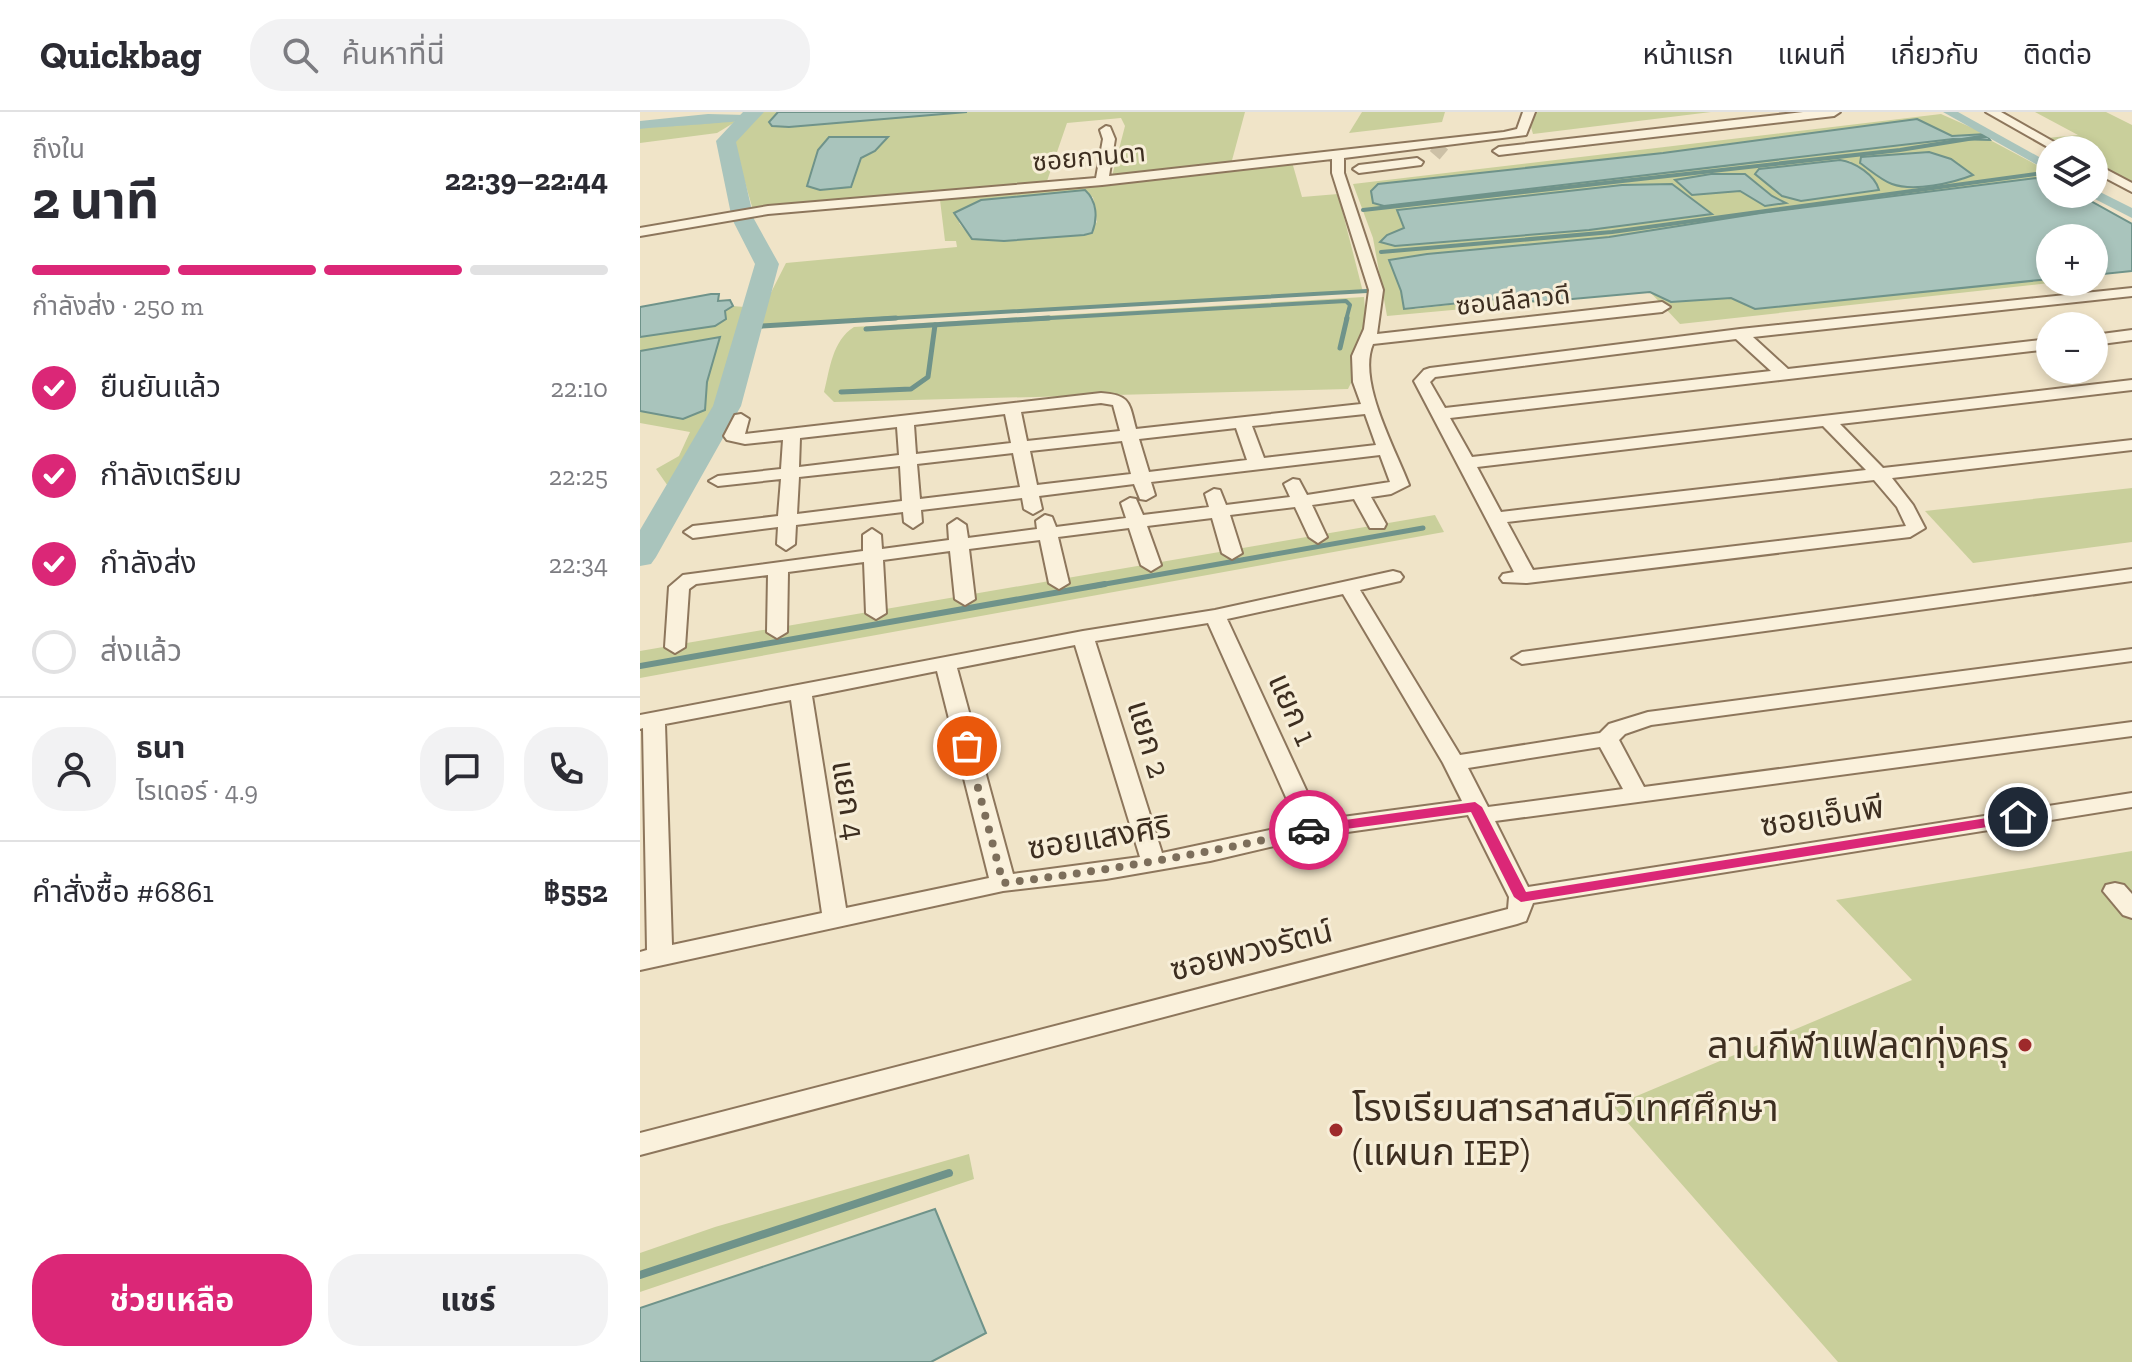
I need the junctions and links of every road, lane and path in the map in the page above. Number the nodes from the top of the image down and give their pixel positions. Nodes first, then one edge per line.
1 (1529, 112) edge
2 (1834, 112) edge
3 (1992, 112) edge
4 (1469, 129) dead end
5 (1106, 130) dead end
6 (2036, 136) edge
7 (1483, 146) junction
8 (1338, 155) junction
9 (1434, 160) dead end
10 (1359, 169) dead end
11 (2108, 175) edge
12 (1102, 181) junction
13 (2132, 188) edge
14 (640, 232) edge
15 (2132, 292) edge
16 (1662, 307) dead end
17 (1740, 334) junction
18 (2132, 335) edge
19 (2108, 338) edge
20 (1369, 340) junction
21 (2036, 346) edge
22 (1783, 373) junction
23 (2132, 385) edge
24 (1012, 408) junction
25 (1369, 408) junction
26 (1440, 414) junction
27 (741, 419) dead end
28 (1825, 419) junction
29 (905, 420) junction
30 (1242, 422) junction
31 (792, 433) junction
32 (1129, 435) junction
33 (2132, 445) edge
34 (1022, 446) junction
35 (1385, 449) junction
36 (909, 461) junction
37 (1467, 463) junction
38 (1258, 466) junction
39 (1877, 473) junction
40 (789, 475) junction
41 (718, 481) dead end
42 (1296, 493) junction
43 (1359, 493) junction
44 (1138, 500) junction
45 (1216, 503) junction
46 (1038, 512) junction
47 (912, 515) junction
48 (1496, 518) junction
49 (786, 522) junction
50 (1377, 524) dead end
51 (693, 532) dead end
52 (958, 534) junction
53 (1318, 537) dead end
54 (786, 544) dead end
55 (873, 544) junction
56 (1232, 553) dead end
57 (1151, 565) dead end
58 (778, 567) junction
59 (2132, 575) edge
60 (1393, 577) dead end
61 (1059, 583) dead end
62 (1349, 588) junction
63 (965, 599) dead end
64 (876, 613) dead end
65 (1215, 616) junction
66 (777, 632) dead end
67 (1083, 637) junction
68 (675, 647) dead end
69 (2132, 655) edge
70 (1522, 658) dead end
71 (945, 663) junction
72 (800, 690) junction
73 (647, 720) edge
74 (2132, 729) edge
75 (1607, 739) junction
76 (1454, 763) junction
77 (1638, 796) junction
78 (2132, 800) edge
79 (1477, 811) junction
80 (1312, 829) junction
81 (1153, 861) junction
82 (1003, 883) junction
83 (1521, 897) junction
84 (835, 920) junction
85 (650, 959) edge
86 (640, 1144) edge

1 - 7 street, ซอยกานดา
2 - 7 street
3 - 6 street
4 - 7 street
5 - 12 street
7 - 8 street, ซอยกานดา
8 - 12 street, ซอยกานดา
8 - 20 street
9 - 10 street
11 - 13 street
12 - 14 street, ซอยกานดา
15 - 17 street
16 - 20 street, ซอนลีลาวดี
17 - 22 street
17 - 26 street
18 - 19 street
20 - 25 street
21 - 22 street
22 - 26 street
23 - 28 street
24 - 29 street
24 - 32 street
24 - 34 street
25 - 30 street
25 - 35 street
26 - 37 street
27 - 31 street
28 - 37 street
28 - 39 street
29 - 31 street
29 - 36 street
30 - 32 street
30 - 38 street
31 - 40 street
32 - 34 street
32 - 44 street
33 - 39 street
34 - 36 street
34 - 46 street
35 - 38 street
35 - 43 street
36 - 40 street
36 - 47 street
37 - 48 street
38 - 44 street
39 - 48 street
39 - 48 street
40 - 41 street
40 - 49 street
42 - 43 street
42 - 45 street
42 - 53 street
43 - 50 street
44 - 45 street
44 - 46 street
44 - 46 street
44 - 57 street
45 - 56 street
46 - 47 street
46 - 52 street
46 - 61 street
47 - 49 street
49 - 51 street
49 - 54 street
52 - 55 street
52 - 63 street
55 - 58 street
55 - 64 street
58 - 66 street
58 - 68 street
59 - 70 street
60 - 62 street
62 - 65 street
62 - 76 street
65 - 67 street
65 - 80 street, แยก 1
67 - 71 street
67 - 81 street, แยก 2
69 - 75 street
71 - 72 street
71 - 82 street
72 - 73 street
72 - 84 street, แยก 4
73 - 85 street
74 - 77 street, ซอยแสงศิริ
75 - 76 street
75 - 77 street
76 - 79 street
77 - 79 street, ซอยแสงศิริ
78 - 83 street, ซอยเอ็นพี
79 - 80 street, ซอยแสงศิริ
79 - 83 street
80 - 81 street, ซอยแสงศิริ
81 - 82 street, ซอยแสงศิริ
82 - 84 street, ซอยแสงศิริ
83 - 86 street, ซอยพวงรัตน์
84 - 85 street, ซอยแสงศิริ

